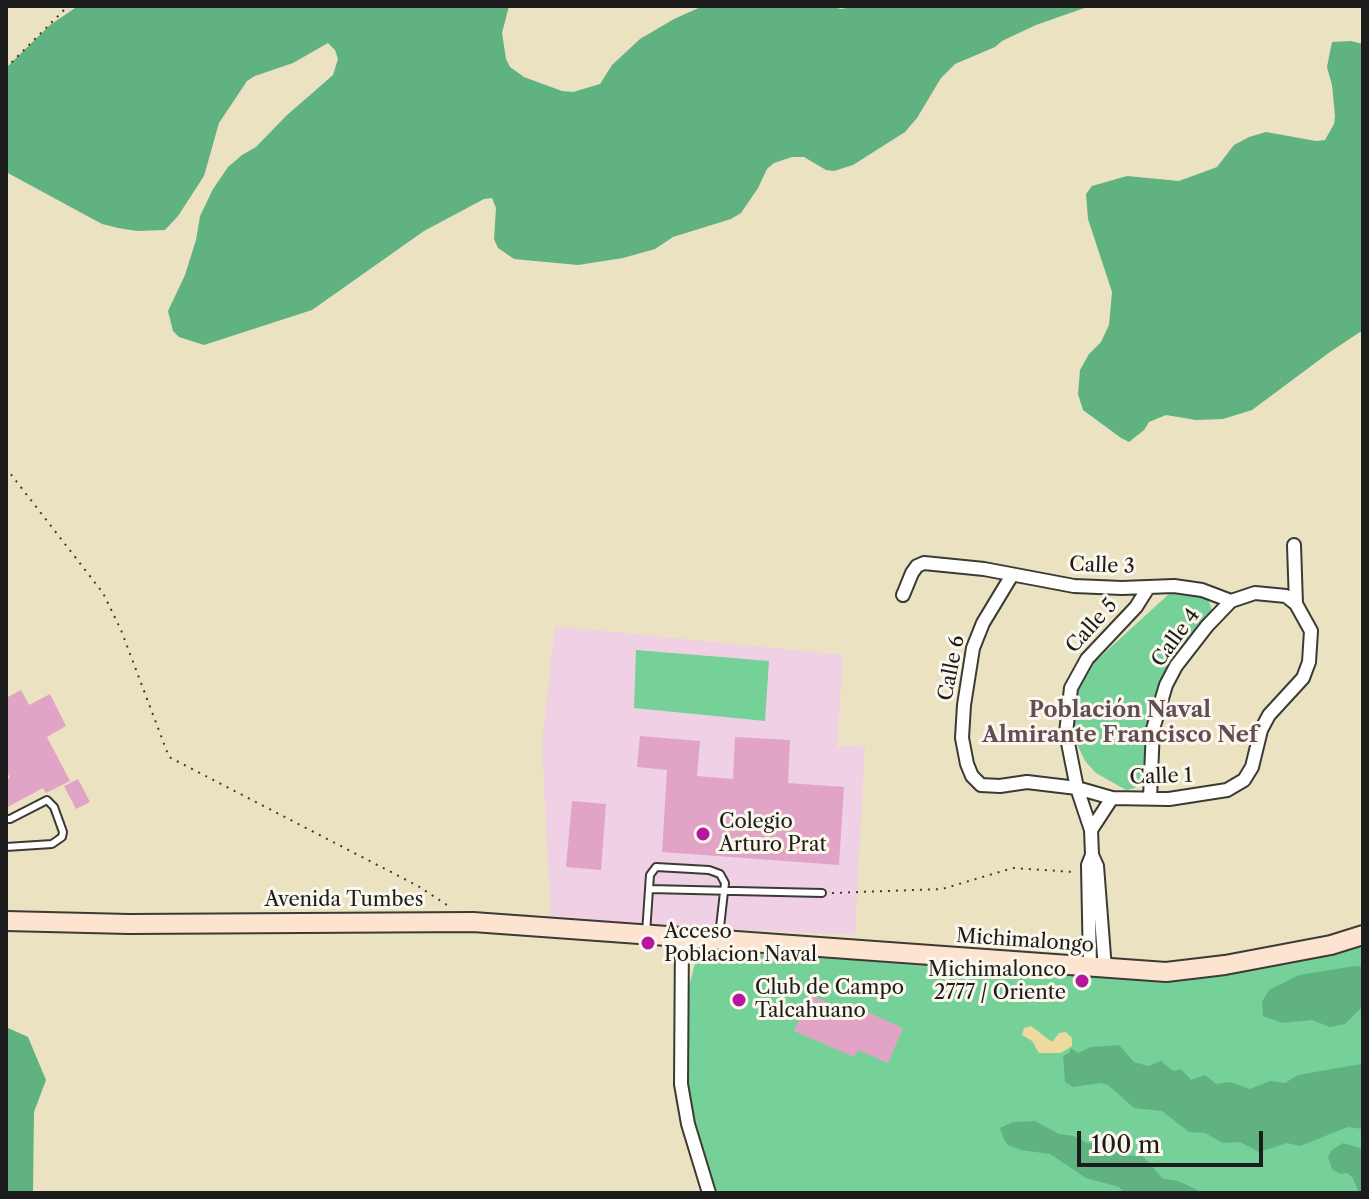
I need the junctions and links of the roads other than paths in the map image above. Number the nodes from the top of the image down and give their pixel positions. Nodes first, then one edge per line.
1 (1294, 545) dead end
2 (1012, 575) junction
3 (1148, 588) junction
4 (903, 595) dead end
5 (1231, 601) junction
6 (1296, 604) junction
7 (972, 776) joint
8 (1077, 788) junction
9 (1112, 798) junction
10 (1150, 798) junction
11 (6, 819) edge
12 (1091, 830) junction
13 (6, 847) edge
14 (1092, 855) junction
15 (649, 889) junction
16 (724, 892) junction
17 (822, 893) road end
18 (6, 921) edge
19 (646, 934) junction
20 (1363, 935) edge
21 (682, 936) junction
22 (719, 939) junction
23 (1098, 968) junction
24 (709, 1193) edge

1 - 6 street
2 - 3 street, Calle 3
2 - 4 street, Calle 3
2 - 7 street, Calle 6
3 - 5 street, Calle 3
3 - 8 street, Calle 5
5 - 6 street, Calle 3
5 - 10 street, Calle 4
6 - 10 street, Calle 1
7 - 8 street, Calle 1
8 - 9 street, Calle 1
8 - 12 street
9 - 10 street, Calle 1
9 - 12 street
11 - 13 lane
12 - 14 street
14 - 23 street
14 - 23 street
15 - 16 lane
15 - 16 lane
15 - 19 lane
16 - 17 lane
16 - 22 lane
18 - 19 main road, Avenida Tumbes
19 - 21 main road, Avenida Tumbes
20 - 23 main road, Michimalongo
21 - 22 main road, Michimalongo
21 - 24 street
22 - 23 main road, Michimalongo

